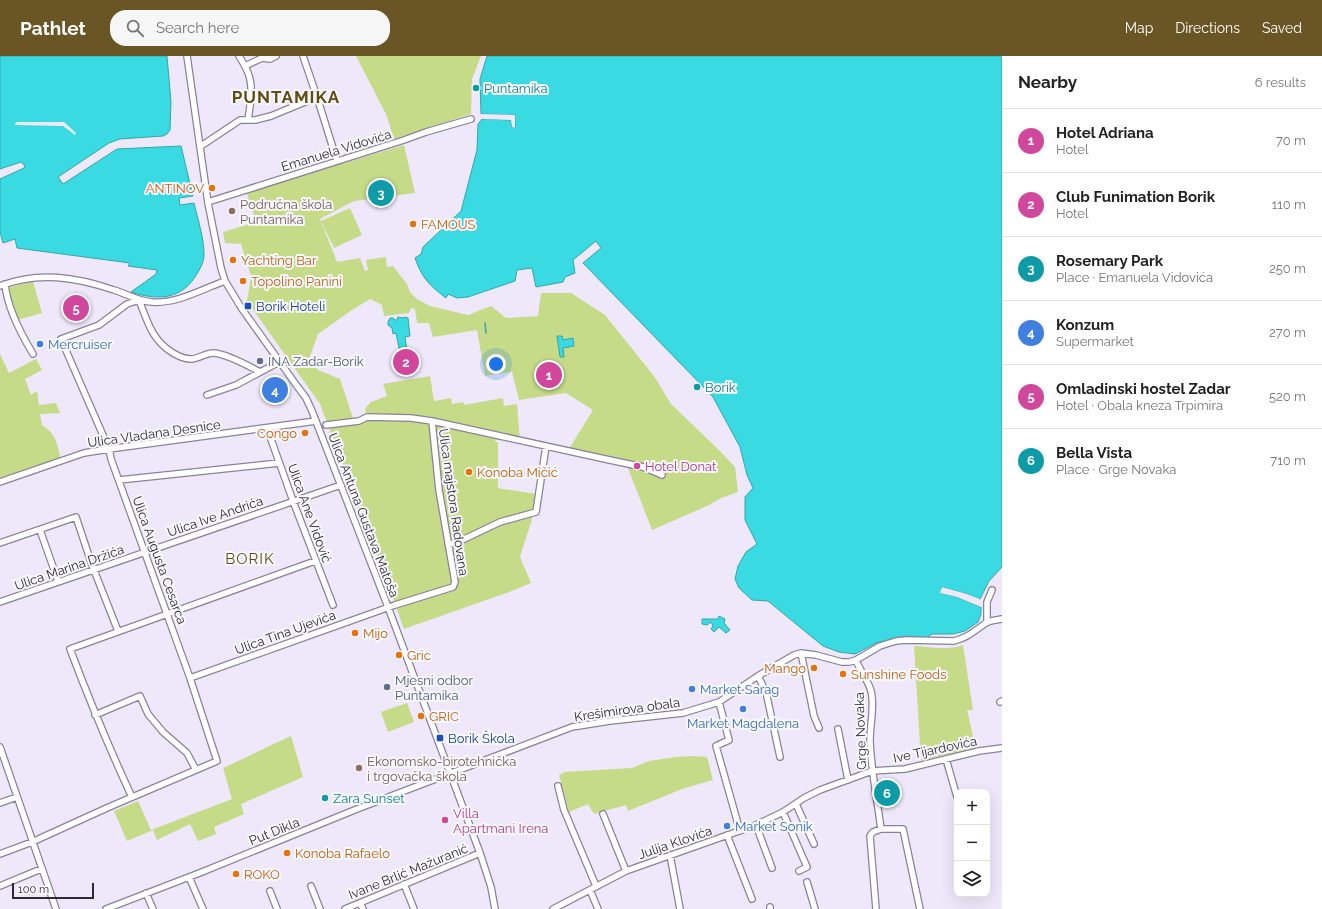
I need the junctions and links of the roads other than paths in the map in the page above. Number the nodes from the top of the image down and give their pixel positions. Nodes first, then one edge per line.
1 (187, 56) edge
2 (239, 56) edge
3 (276, 56) edge
4 (303, 56) edge
5 (245, 66) junction
6 (317, 97) junction
7 (248, 120) junction
8 (471, 120) dead end
9 (201, 146) junction
10 (337, 161) junction
11 (208, 202) junction
12 (225, 281) junction
13 (3, 285) edge
14 (139, 300) junction
15 (33, 354) dead end
16 (280, 362) junction
17 (260, 372) junction
18 (207, 395) dead end
19 (316, 421) junction
20 (432, 422) junction
21 (326, 424) dead end
22 (267, 428) junction
23 (546, 446) junction
24 (109, 449) junction
25 (279, 463) junction
26 (662, 475) dead end
27 (120, 480) junction
28 (0, 482) edge
29 (341, 485) junction
30 (293, 501) junction
31 (40, 530) junction
32 (0, 543) edge
33 (448, 544) junction
34 (145, 552) junction
35 (315, 561) junction
36 (94, 570) junction
37 (58, 581) junction
38 (992, 590) dead end
39 (0, 602) edge
40 (333, 605) dead end
41 (388, 607) junction
42 (167, 613) junction
43 (1002, 619) edge
44 (987, 622) junction
45 (118, 631) junction
46 (801, 653) junction
47 (856, 660) junction
48 (758, 676) junction
49 (190, 678) junction
50 (719, 702) junction
51 (95, 715) junction
52 (819, 728) dead end
53 (838, 729) dead end
54 (0, 747) edge
55 (1002, 748) edge
56 (780, 757) dead end
57 (946, 759) junction
58 (196, 770) junction
59 (872, 771) junction
60 (450, 774) junction
61 (848, 780) junction
62 (558, 786) dead end
63 (955, 789) edge
64 (17, 797) junction
65 (132, 797) junction
66 (0, 803) edge
67 (796, 804) junction
68 (783, 812) junction
69 (603, 814) dead end
70 (756, 824) junction
71 (881, 829) junction
72 (740, 831) junction
73 (727, 835) junction
74 (32, 842) junction
75 (814, 844) dead end
76 (480, 853) junction
77 (0, 854) edge
78 (670, 855) junction
79 (772, 868) dead end
80 (41, 869) junction
81 (626, 871) junction
82 (799, 871) dead end
83 (189, 877) junction
84 (807, 882) dead end
85 (404, 884) junction
86 (0, 886) edge
87 (311, 886) dead end
88 (596, 886) junction
89 (590, 890) junction
90 (270, 891) dead end
91 (146, 893) junction
92 (752, 899) dead end
93 (360, 902) junction
94 (56, 909) edge
95 (106, 909) edge
96 (153, 909) edge
97 (203, 909) edge
98 (277, 909) edge
99 (320, 909) edge
100 (345, 909) edge
101 (363, 909) edge
102 (414, 909) edge
103 (495, 909) edge
104 (553, 909) edge
105 (598, 909) edge
106 (680, 909) edge
107 (815, 909) edge
108 (876, 909) edge
109 (920, 909) edge

1 - 9 street, Ulica Antuna Gustava Matoša
2 - 5 street
3 - 5 street
4 - 6 street
5 - 7 street
6 - 7 street
6 - 10 street
7 - 9 street
8 - 10 street, Emanuela Vidovića
9 - 11 street, Ulica Antuna Gustava Matoša
10 - 11 street, Emanuela Vidovića
11 - 12 street, Ulica Antuna Gustava Matoša
12 - 14 street
12 - 16 street, Ulica Antuna Gustava Matoša
13 - 14 street
13 - 15 street
14 - 17 street
14 - 24 street, Ulica Augusta Cesarca
16 - 17 street
16 - 19 street, Ulica Antuna Gustava Matoša
17 - 18 street
19 - 22 street, Ulica Vladana Desnice
19 - 29 street, Ulica Antuna Gustava Matoša
20 - 21 street
20 - 23 street, Ulica majstora Radovana
20 - 33 street, Ulica majstora Radovana
22 - 24 street, Ulica Vladana Desnice
22 - 25 street, Ulica Ane Vidović
23 - 26 street, Ulica majstora Radovana
23 - 33 street
24 - 27 street, Ulica Augusta Cesarca
24 - 28 street, Ulica Vladana Desnice
25 - 27 street
25 - 30 street, Ulica Ane Vidović
27 - 34 street, Ulica Augusta Cesarca
29 - 30 street, Ulica Ive Andrića
29 - 41 street, Ulica Antuna Gustava Matoša
30 - 34 street, Ulica Ive Andrića
30 - 35 street, Ulica Ane Vidović
31 - 32 street
31 - 36 street
31 - 37 street
33 - 41 street, Ulica majstora Radovana
34 - 36 street, Ulica Marina Držića
34 - 42 street, Ulica Augusta Cesarca
35 - 40 street, Ulica Ane Vidović
35 - 42 street
36 - 37 street, Ulica Marina Držića
36 - 45 street
37 - 39 street, Ulica Marina Držića
38 - 44 street
41 - 49 street, Ulica Tina Ujevića
41 - 60 street, Ulica Antuna Gustava Matoša
42 - 45 street
42 - 49 street, Ulica Augusta Cesarca
43 - 44 street
44 - 47 street
45 - 51 street
46 - 47 street
46 - 48 street, Krešimirova obala
46 - 52 street
47 - 59 street, Grge Novaka
48 - 50 street, Krešimirova obala
48 - 56 street
49 - 58 street, Ulica Augusta Cesarca
50 - 60 street, Krešimirova obala
50 - 72 street
51 - 58 street
51 - 65 street
53 - 61 street
54 - 64 street
55 - 57 street, Ive Tijardovića
57 - 59 street, Ive Tijardovića
57 - 63 street
58 - 65 street
59 - 61 street, Julija Klovića
59 - 71 street, Grge Novaka
60 - 76 street, Ulica Antuna Gustava Matoša
60 - 83 street, Put Dikla
61 - 67 street, Julija Klovića
62 - 88 street
64 - 66 street
64 - 74 street
65 - 74 street
67 - 68 street, Julija Klovića
67 - 75 street
68 - 70 street, Julija Klovića
68 - 82 street
69 - 81 street
70 - 72 street, Julija Klovića
70 - 79 street
71 - 108 street
71 - 109 street
72 - 73 street, Julija Klovića
73 - 78 street, Julija Klovića
73 - 92 street
74 - 77 street
74 - 80 street
76 - 85 street, Ivane Brlić Mažuranić
76 - 103 street, Ulica Antuna Gustava Matoša
78 - 81 street, Julija Klovića
78 - 106 street
80 - 86 street
80 - 94 street
81 - 88 street, Julija Klovića
83 - 91 street, Put Dikla
83 - 97 street
84 - 107 street
85 - 93 street, Ivane Brlić Mažuranić
85 - 102 street
87 - 99 street
88 - 89 street, Julija Klovića
89 - 104 street, Julija Klovića
89 - 105 street
90 - 98 street
91 - 95 street, Put Dikla
91 - 96 street
93 - 100 street, Ivane Brlić Mažuranić
93 - 101 street

